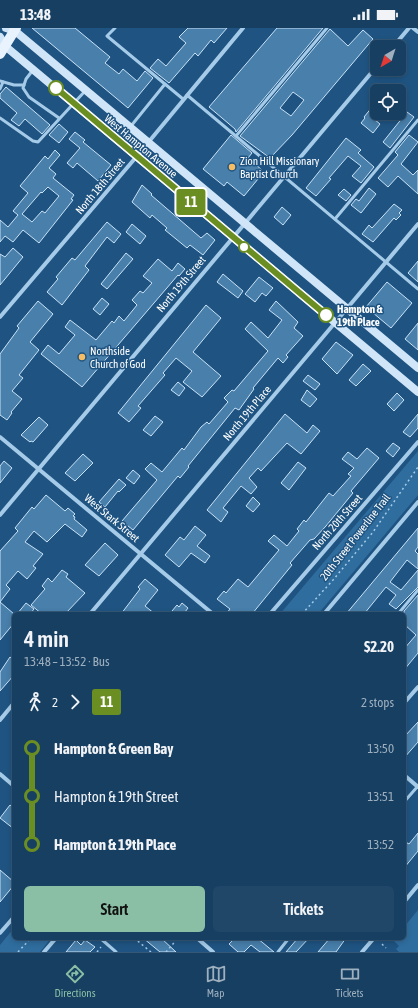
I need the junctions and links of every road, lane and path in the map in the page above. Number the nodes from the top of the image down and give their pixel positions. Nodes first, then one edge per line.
1 (115, 28) edge
2 (243, 28) edge
3 (327, 28) edge
4 (410, 28) edge
5 (413, 28) edge
6 (12, 29) edge
7 (418, 32) edge
8 (399, 40) edge
9 (2, 46) edge
10 (33, 69) junction
11 (370, 74) edge
12 (2, 81) edge
13 (164, 84) junction
14 (24, 85) junction
15 (0, 89) edge
16 (86, 90) junction
17 (187, 95) junction
18 (183, 99) junction
19 (73, 103) junction
20 (0, 118) edge
21 (59, 118) junction
22 (418, 120) edge
23 (130, 127) junction
24 (236, 136) junction
25 (148, 142) junction
26 (137, 156) junction
27 (284, 176) junction
28 (335, 219) junction
29 (244, 223) junction
30 (418, 224) edge
31 (232, 236) junction
32 (386, 262) junction
33 (418, 289) edge
34 (347, 309) junction
35 (0, 317) edge
36 (335, 323) junction
37 (418, 368) edge
38 (418, 392) edge
39 (0, 437) edge
40 (418, 442) edge
41 (418, 467) edge
42 (39, 469) junction
43 (418, 502) edge
44 (0, 515) edge
45 (141, 554) junction
46 (418, 590) edge
47 (92, 612) edge
48 (211, 612) edge
49 (272, 612) edge
50 (304, 612) edge
51 (326, 612) edge
52 (400, 612) edge
53 (418, 687) edge
54 (406, 702) edge
55 (12, 705) edge
56 (0, 720) edge
57 (0, 774) edge
58 (406, 777) edge
59 (12, 784) edge
60 (418, 786) edge
61 (406, 800) edge
62 (418, 885) edge
63 (406, 900) edge
64 (12, 919) edge
65 (0, 933) edge
66 (29, 940) edge
67 (54, 940) edge
68 (102, 940) edge
69 (136, 940) edge
70 (176, 940) edge
71 (200, 940) edge
72 (287, 940) edge
73 (372, 940) edge
74 (202, 942) joint
75 (382, 944) dead end
76 (386, 948) dead end
77 (18, 952) edge
78 (44, 952) edge
79 (116, 952) edge
80 (151, 952) edge
81 (166, 952) edge
82 (213, 952) edge
83 (278, 952) edge
84 (362, 952) edge

1 - 13 lane
2 - 17 street, North 18th Street
3 - 24 lane
4 - 8 street
5 - 7 street
6 - 9 main road
6 - 16 main road, West Hampton Avenue
9 - 10 main road, West Hampton Avenue
10 - 14 lane
10 - 19 main road, West Hampton Avenue
11 - 27 street, North 19th Street
12 - 14 lane
12 - 15 lane
13 - 18 lane
13 - 23 lane
14 - 21 lane
16 - 19 lane
16 - 23 main road, West Hampton Avenue
17 - 18 street, North 18th Street
17 - 24 lane
18 - 25 street, North 18th Street
19 - 21 lane
19 - 26 main road, West Hampton Avenue
20 - 21 lane
22 - 28 lane
23 - 25 main road, West Hampton Avenue
24 - 27 lane
25 - 26 street, North 18th Street
25 - 29 main road, West Hampton Avenue
26 - 31 main road, West Hampton Avenue
26 - 35 street, North 18th Street
27 - 28 lane
27 - 29 street, North 19th Street
28 - 32 lane
29 - 31 street, North 19th Street
29 - 34 main road, West Hampton Avenue
30 - 32 street, North 19th Place
31 - 36 main road, West Hampton Avenue
31 - 42 street, North 19th Street
32 - 33 lane
32 - 34 street, North 19th Place
34 - 36 street, North 19th Place
34 - 37 main road, West Hampton Avenue
36 - 38 main road, West Hampton Avenue
36 - 45 street, North 19th Place
39 - 42 street, West Stark Street
40 - 49 street, North 20th Street
41 - 50 path, 20th Street Powerline Trail
42 - 44 street, North 19th Street
42 - 45 street, West Stark Street
43 - 51 street
45 - 47 street, North 19th Place
45 - 48 street, West Stark Street
46 - 52 lane
53 - 54 street
55 - 56 street
57 - 59 street
58 - 60 street
60 - 61 lane
62 - 63 street
64 - 65 street
66 - 77 path
67 - 78 street
68 - 79 lane
69 - 80 path
70 - 81 path
71 - 74 street
72 - 83 lane
73 - 84 street
74 - 82 street
75 - 76 path

